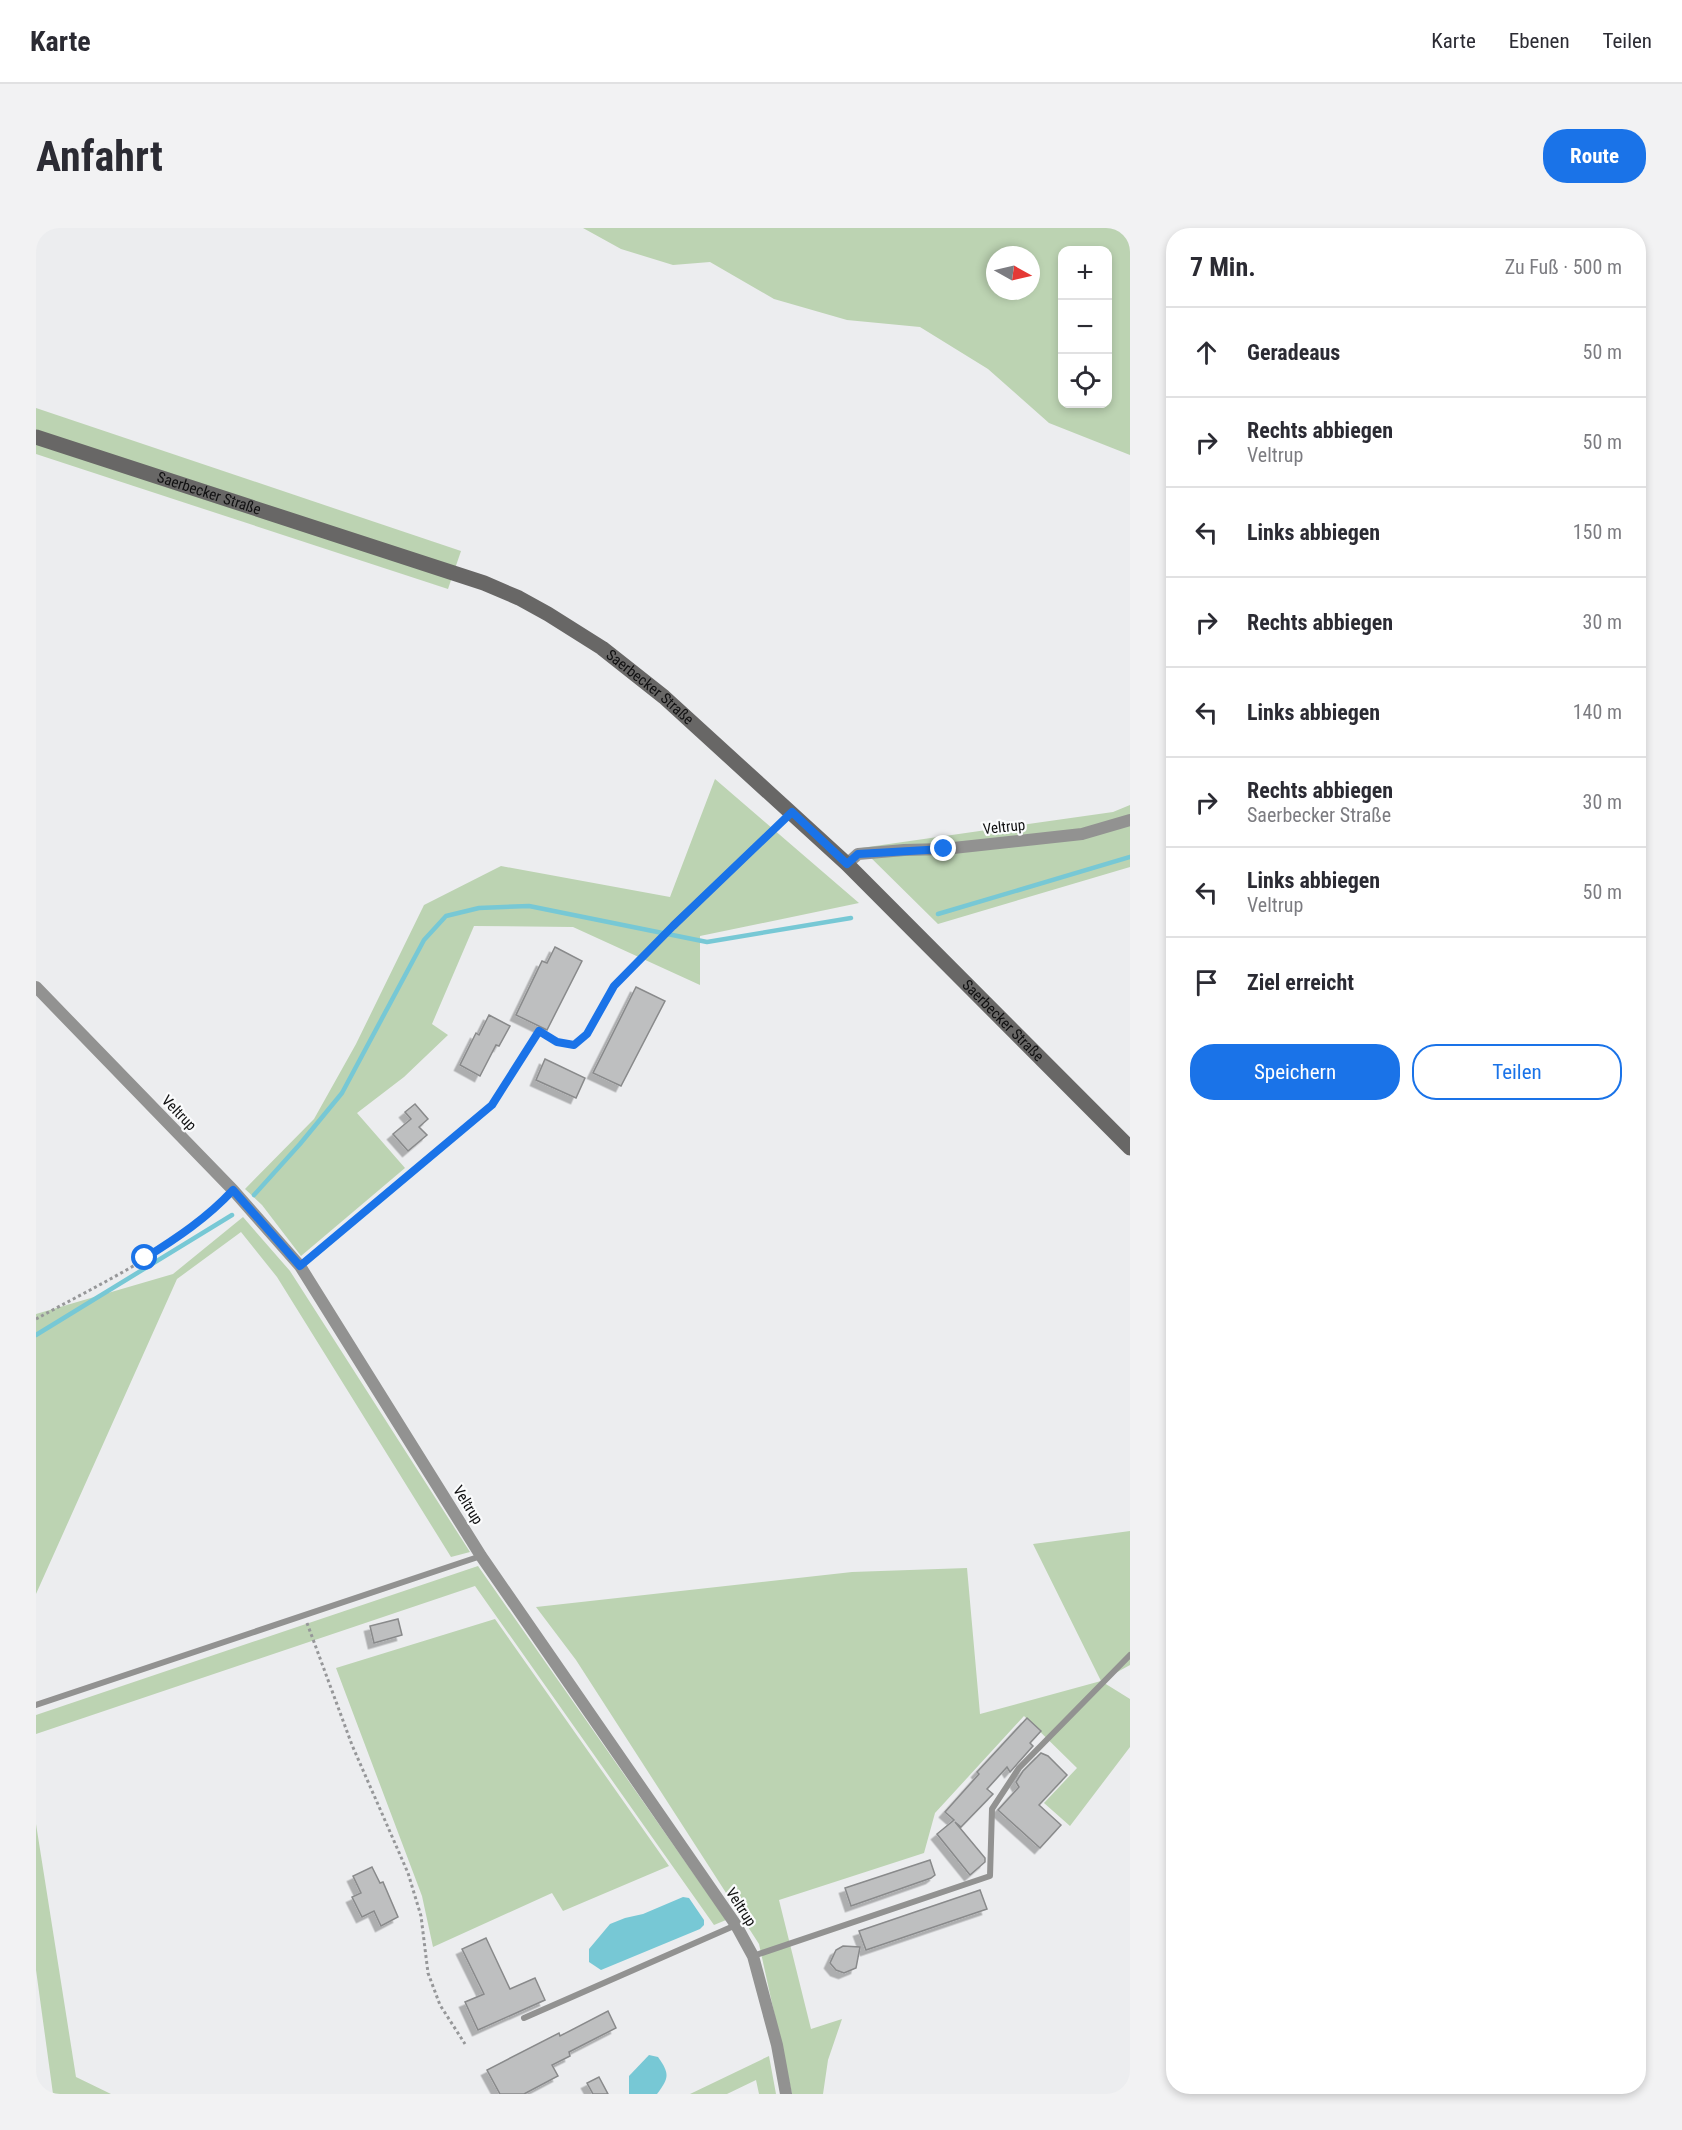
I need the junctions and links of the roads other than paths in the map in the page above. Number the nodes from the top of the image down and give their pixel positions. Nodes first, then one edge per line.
1 (36, 437) edge
2 (792, 812) junction
3 (1130, 820) edge
4 (847, 864) junction
5 (36, 987) edge
6 (1128, 1144) edge
7 (300, 1266) junction
8 (482, 1556) junction
9 (1130, 1655) edge
10 (36, 1706) edge
11 (736, 1925) junction
12 (753, 1956) junction
13 (524, 2018) dead end
14 (786, 2094) edge

1 - 2 main road, Saerbecker Straße
2 - 4 main road, Saerbecker Straße
2 - 7 lane
3 - 4 street, Veltrup
4 - 6 main road, Saerbecker Straße
5 - 7 street, Veltrup
7 - 8 street, Veltrup
8 - 10 lane
8 - 11 street, Veltrup
9 - 12 lane
11 - 12 street, Veltrup
11 - 13 lane
12 - 14 street, Veltrup

